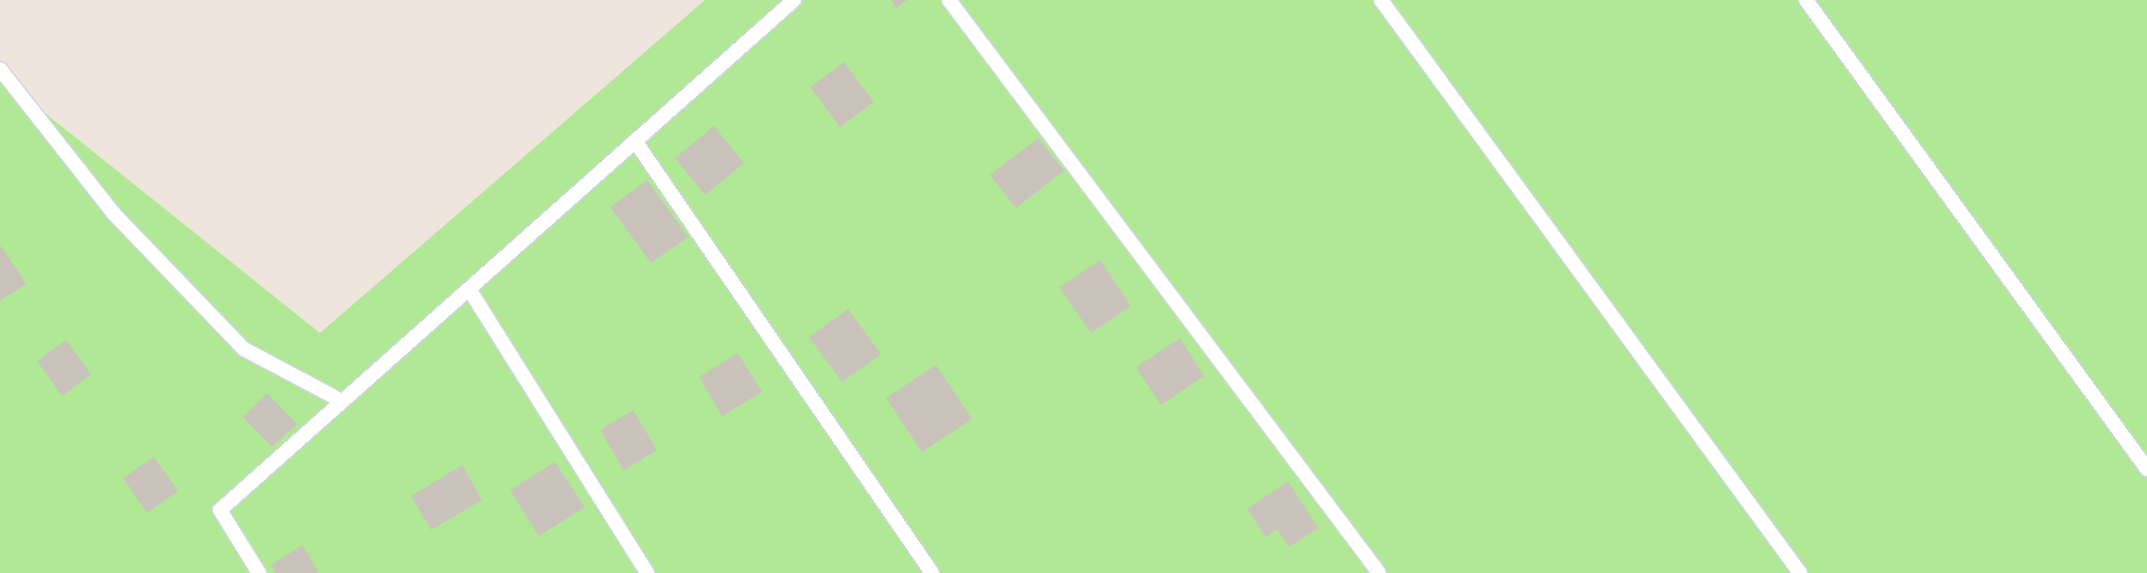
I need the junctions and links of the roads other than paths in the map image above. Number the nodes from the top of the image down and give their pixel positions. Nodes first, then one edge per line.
1 (794, 0) edge
2 (948, 0) edge
3 (1381, 0) edge
4 (1806, 0) edge
5 (0, 69) edge
6 (634, 141) junction
7 (469, 289) junction
8 (342, 401) junction
9 (2147, 469) edge
10 (258, 573) edge
11 (647, 573) edge
12 (932, 573) edge
13 (1378, 573) edge
14 (1800, 573) edge

1 - 6 lane
2 - 13 lane
3 - 14 lane
4 - 9 lane
5 - 8 lane
6 - 7 lane
6 - 12 lane
7 - 8 lane
7 - 11 lane
8 - 10 lane

